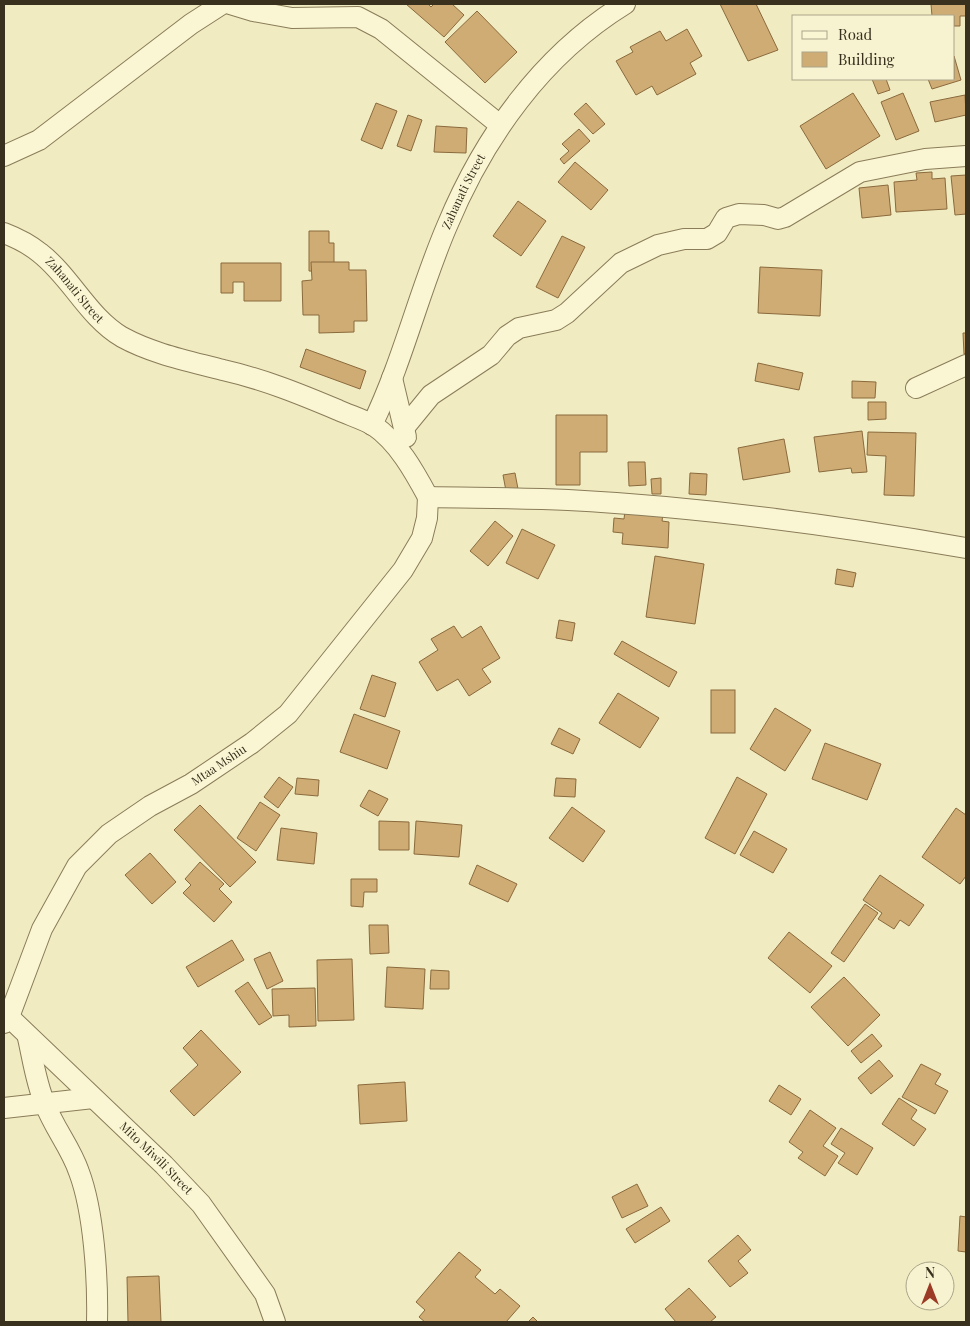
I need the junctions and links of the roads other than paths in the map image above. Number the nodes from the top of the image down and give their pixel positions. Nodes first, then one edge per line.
1 (222, 4) edge
2 (230, 4) edge
3 (625, 4) edge
4 (500, 125) junction
5 (4, 156) edge
6 (966, 156) edge
7 (4, 233) edge
8 (966, 365) edge
9 (392, 378) junction
10 (916, 388) dead end
11 (372, 425) junction
12 (404, 428) junction
13 (416, 476) junction
14 (428, 497) junction
15 (966, 548) edge
16 (6, 1020) edge
17 (28, 1038) junction
18 (93, 1098) junction
19 (45, 1105) junction
20 (4, 1108) edge
21 (97, 1322) edge
22 (275, 1322) edge

1 - 5 street
2 - 4 street
3 - 4 street, Zahanati Street
4 - 9 street, Zahanati Street
6 - 12 street
7 - 11 street, Zahanati Street
8 - 10 street
9 - 11 street, Zahanati Street
9 - 12 street
11 - 13 street, Zahanati Street
12 - 13 street
13 - 14 street, Zahanati Street
14 - 15 street
14 - 16 street, Mtaa Mshiu
16 - 17 street, Mito Miwili Street
17 - 18 street, Mito Miwili Street
17 - 19 street
18 - 19 street
18 - 22 street, Mito Miwili Street
19 - 20 street
19 - 21 street

